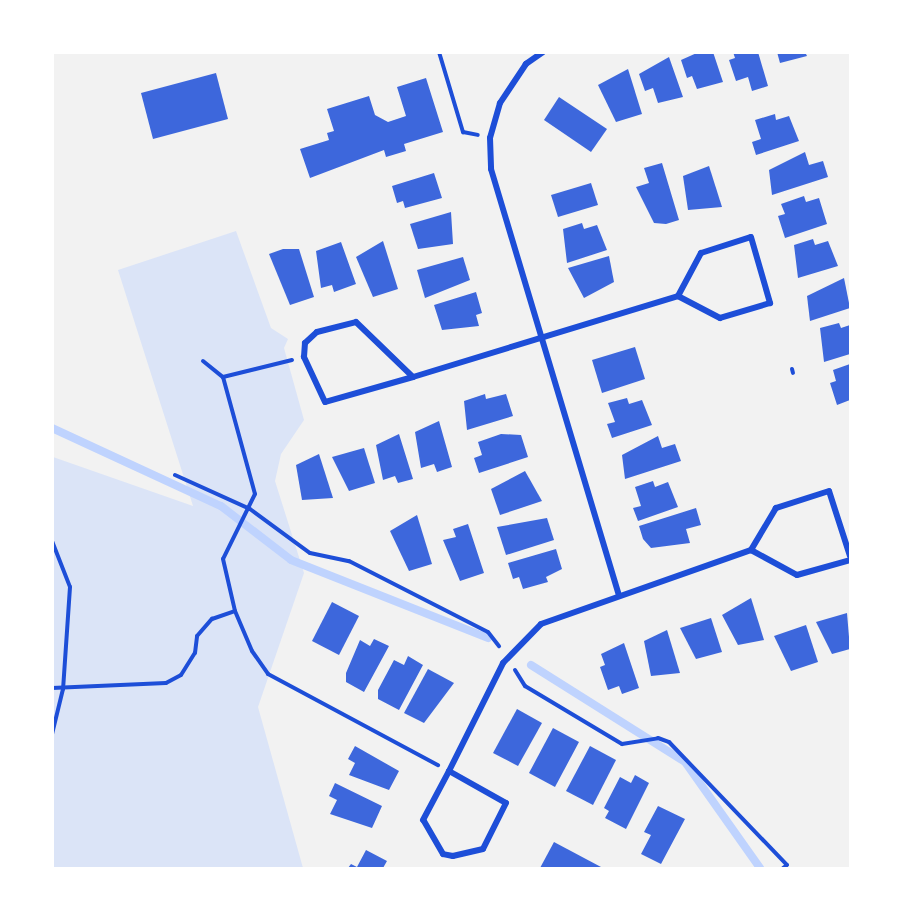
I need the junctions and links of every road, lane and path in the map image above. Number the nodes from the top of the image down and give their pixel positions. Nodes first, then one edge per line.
1 (439, 52) edge
2 (543, 52) edge
3 (490, 138) junction
4 (678, 296) junction
5 (542, 341) junction
6 (304, 357) junction
7 (202, 361) dead end
8 (223, 377) junction
9 (414, 377) junction
10 (175, 475) dead end
11 (250, 509) junction
12 (52, 542) edge
13 (751, 550) junction
14 (850, 558) edge
15 (619, 595) junction
16 (235, 611) junction
17 (507, 657) junction
18 (52, 688) edge
19 (63, 689) junction
20 (52, 734) edge
21 (449, 771) junction
22 (783, 868) edge

1 - 3 path
2 - 3 street
3 - 5 street
4 - 4 street
4 - 5 street
5 - 9 street
5 - 15 street
6 - 8 path
6 - 9 street
6 - 9 street
7 - 8 path
8 - 11 path
10 - 11 path
11 - 16 path
11 - 17 path
12 - 19 path
13 - 14 street
13 - 14 street
13 - 15 street
15 - 17 street
16 - 19 path
16 - 21 path
17 - 21 street
17 - 22 path
18 - 19 path
19 - 20 path
21 - 21 street

